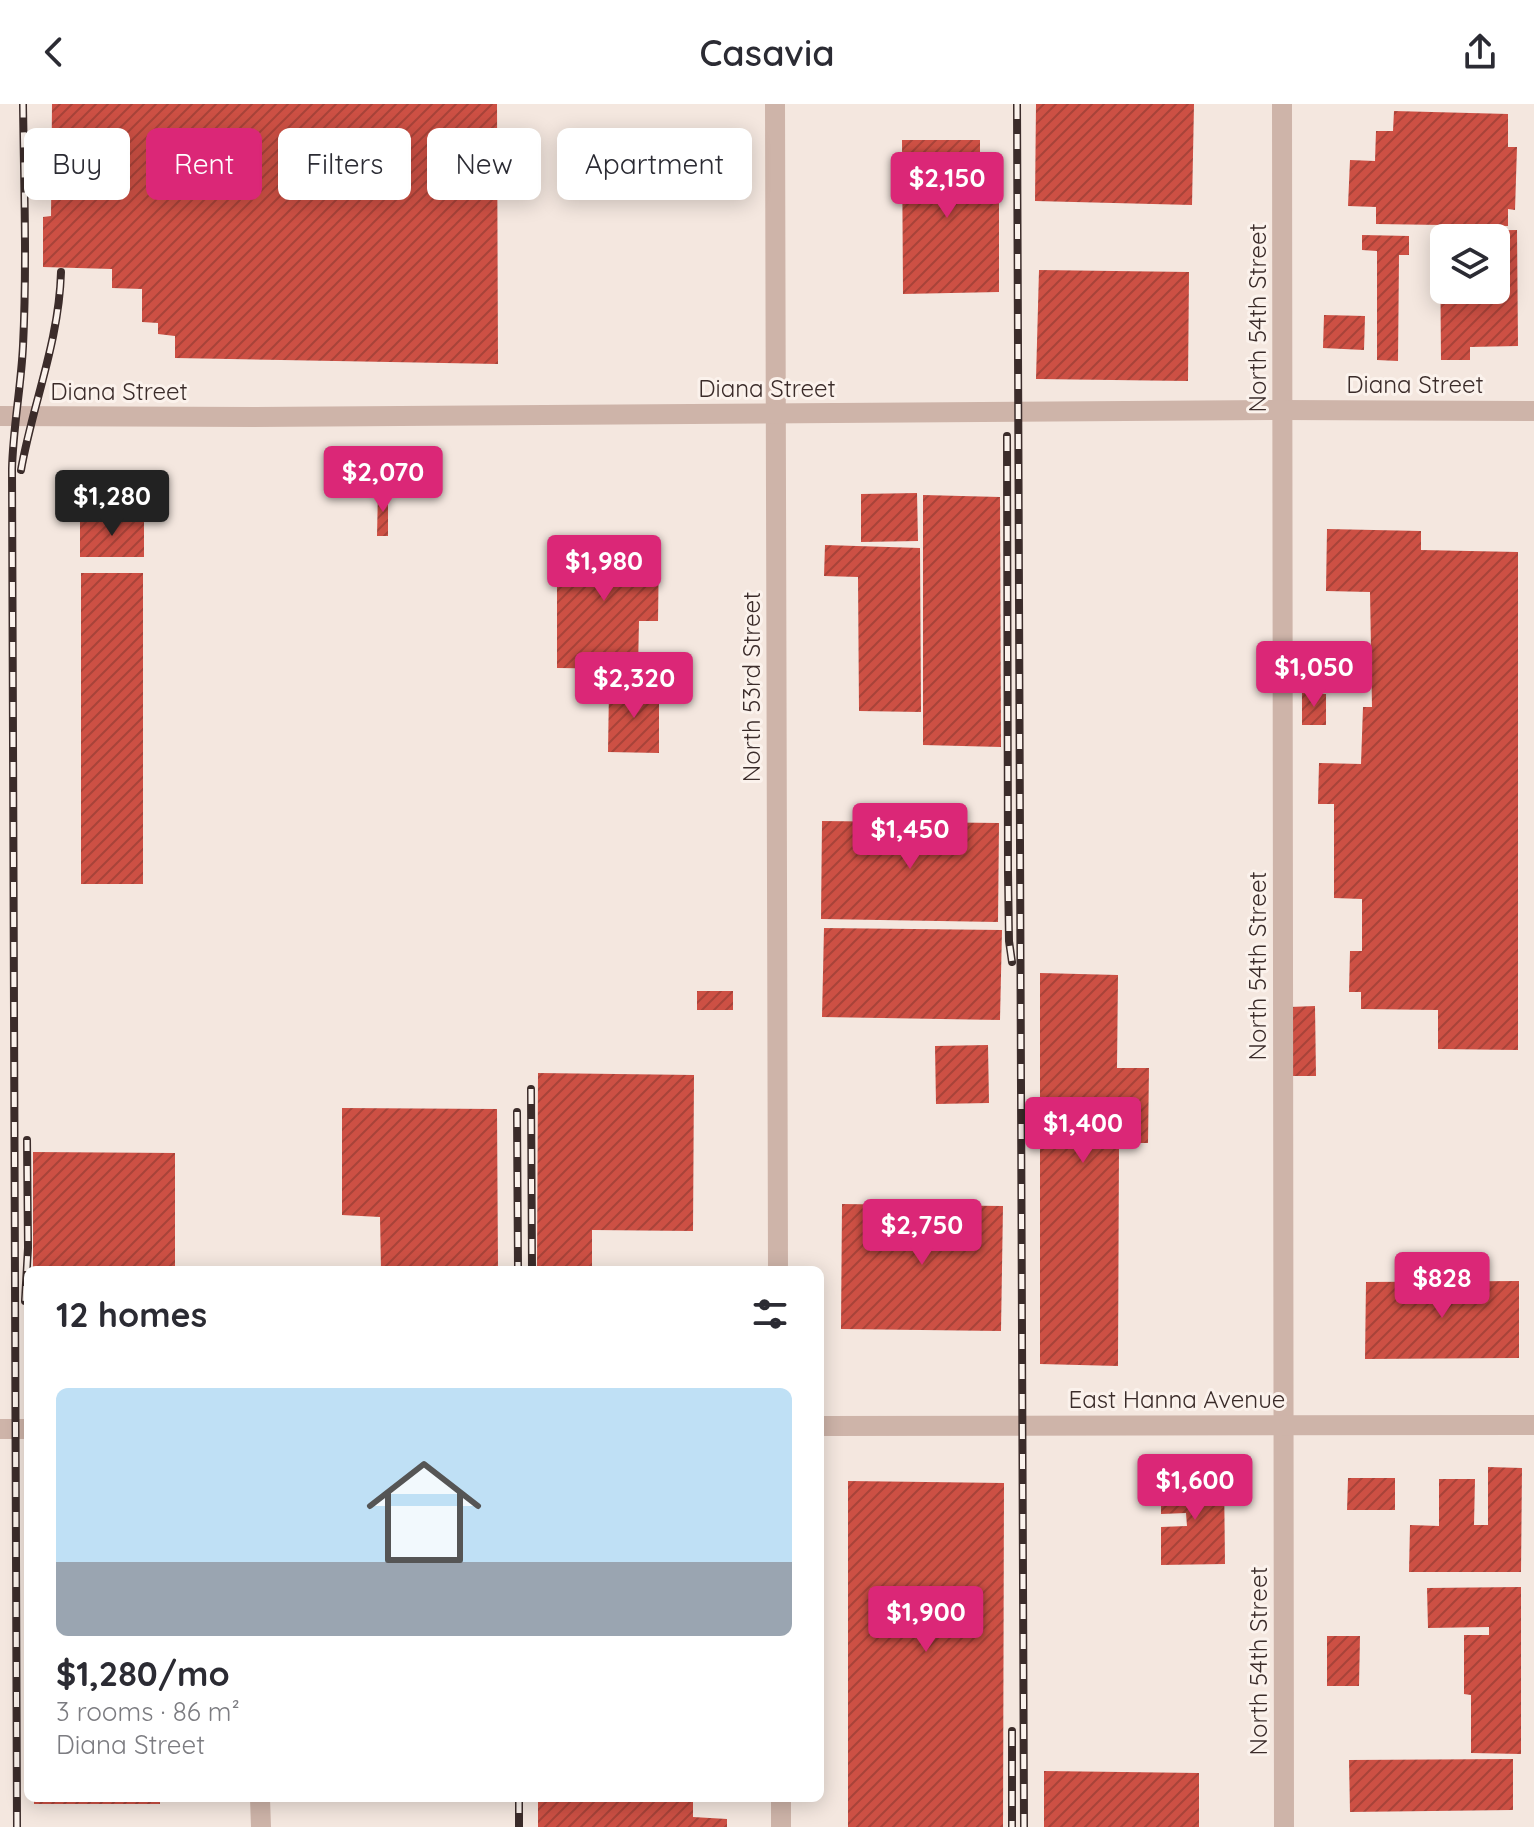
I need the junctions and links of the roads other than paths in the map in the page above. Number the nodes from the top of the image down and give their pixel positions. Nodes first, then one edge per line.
1 (775, 104) edge
2 (1282, 104) edge
3 (1283, 410) junction
4 (1534, 411) edge
5 (776, 414) junction
6 (0, 416) edge
7 (778, 1266) edge
8 (1285, 1424) junction
9 (1534, 1425) edge
10 (824, 1426) edge
11 (0, 1429) edge
12 (24, 1429) edge
13 (260, 1802) edge
14 (781, 1802) edge
15 (261, 1827) edge
16 (781, 1827) edge
17 (1284, 1827) edge

1 - 5 street, North 53rd Street
2 - 3 street, North 54th Street
3 - 4 street, Diana Street
3 - 5 street, Diana Street
3 - 8 street, North 54th Street
5 - 6 street, Diana Street
5 - 7 street, North 53rd Street
8 - 9 street, East Hanna Avenue
8 - 10 street, East Hanna Avenue
8 - 17 street, North 54th Street
11 - 12 street
13 - 15 street
14 - 16 street

